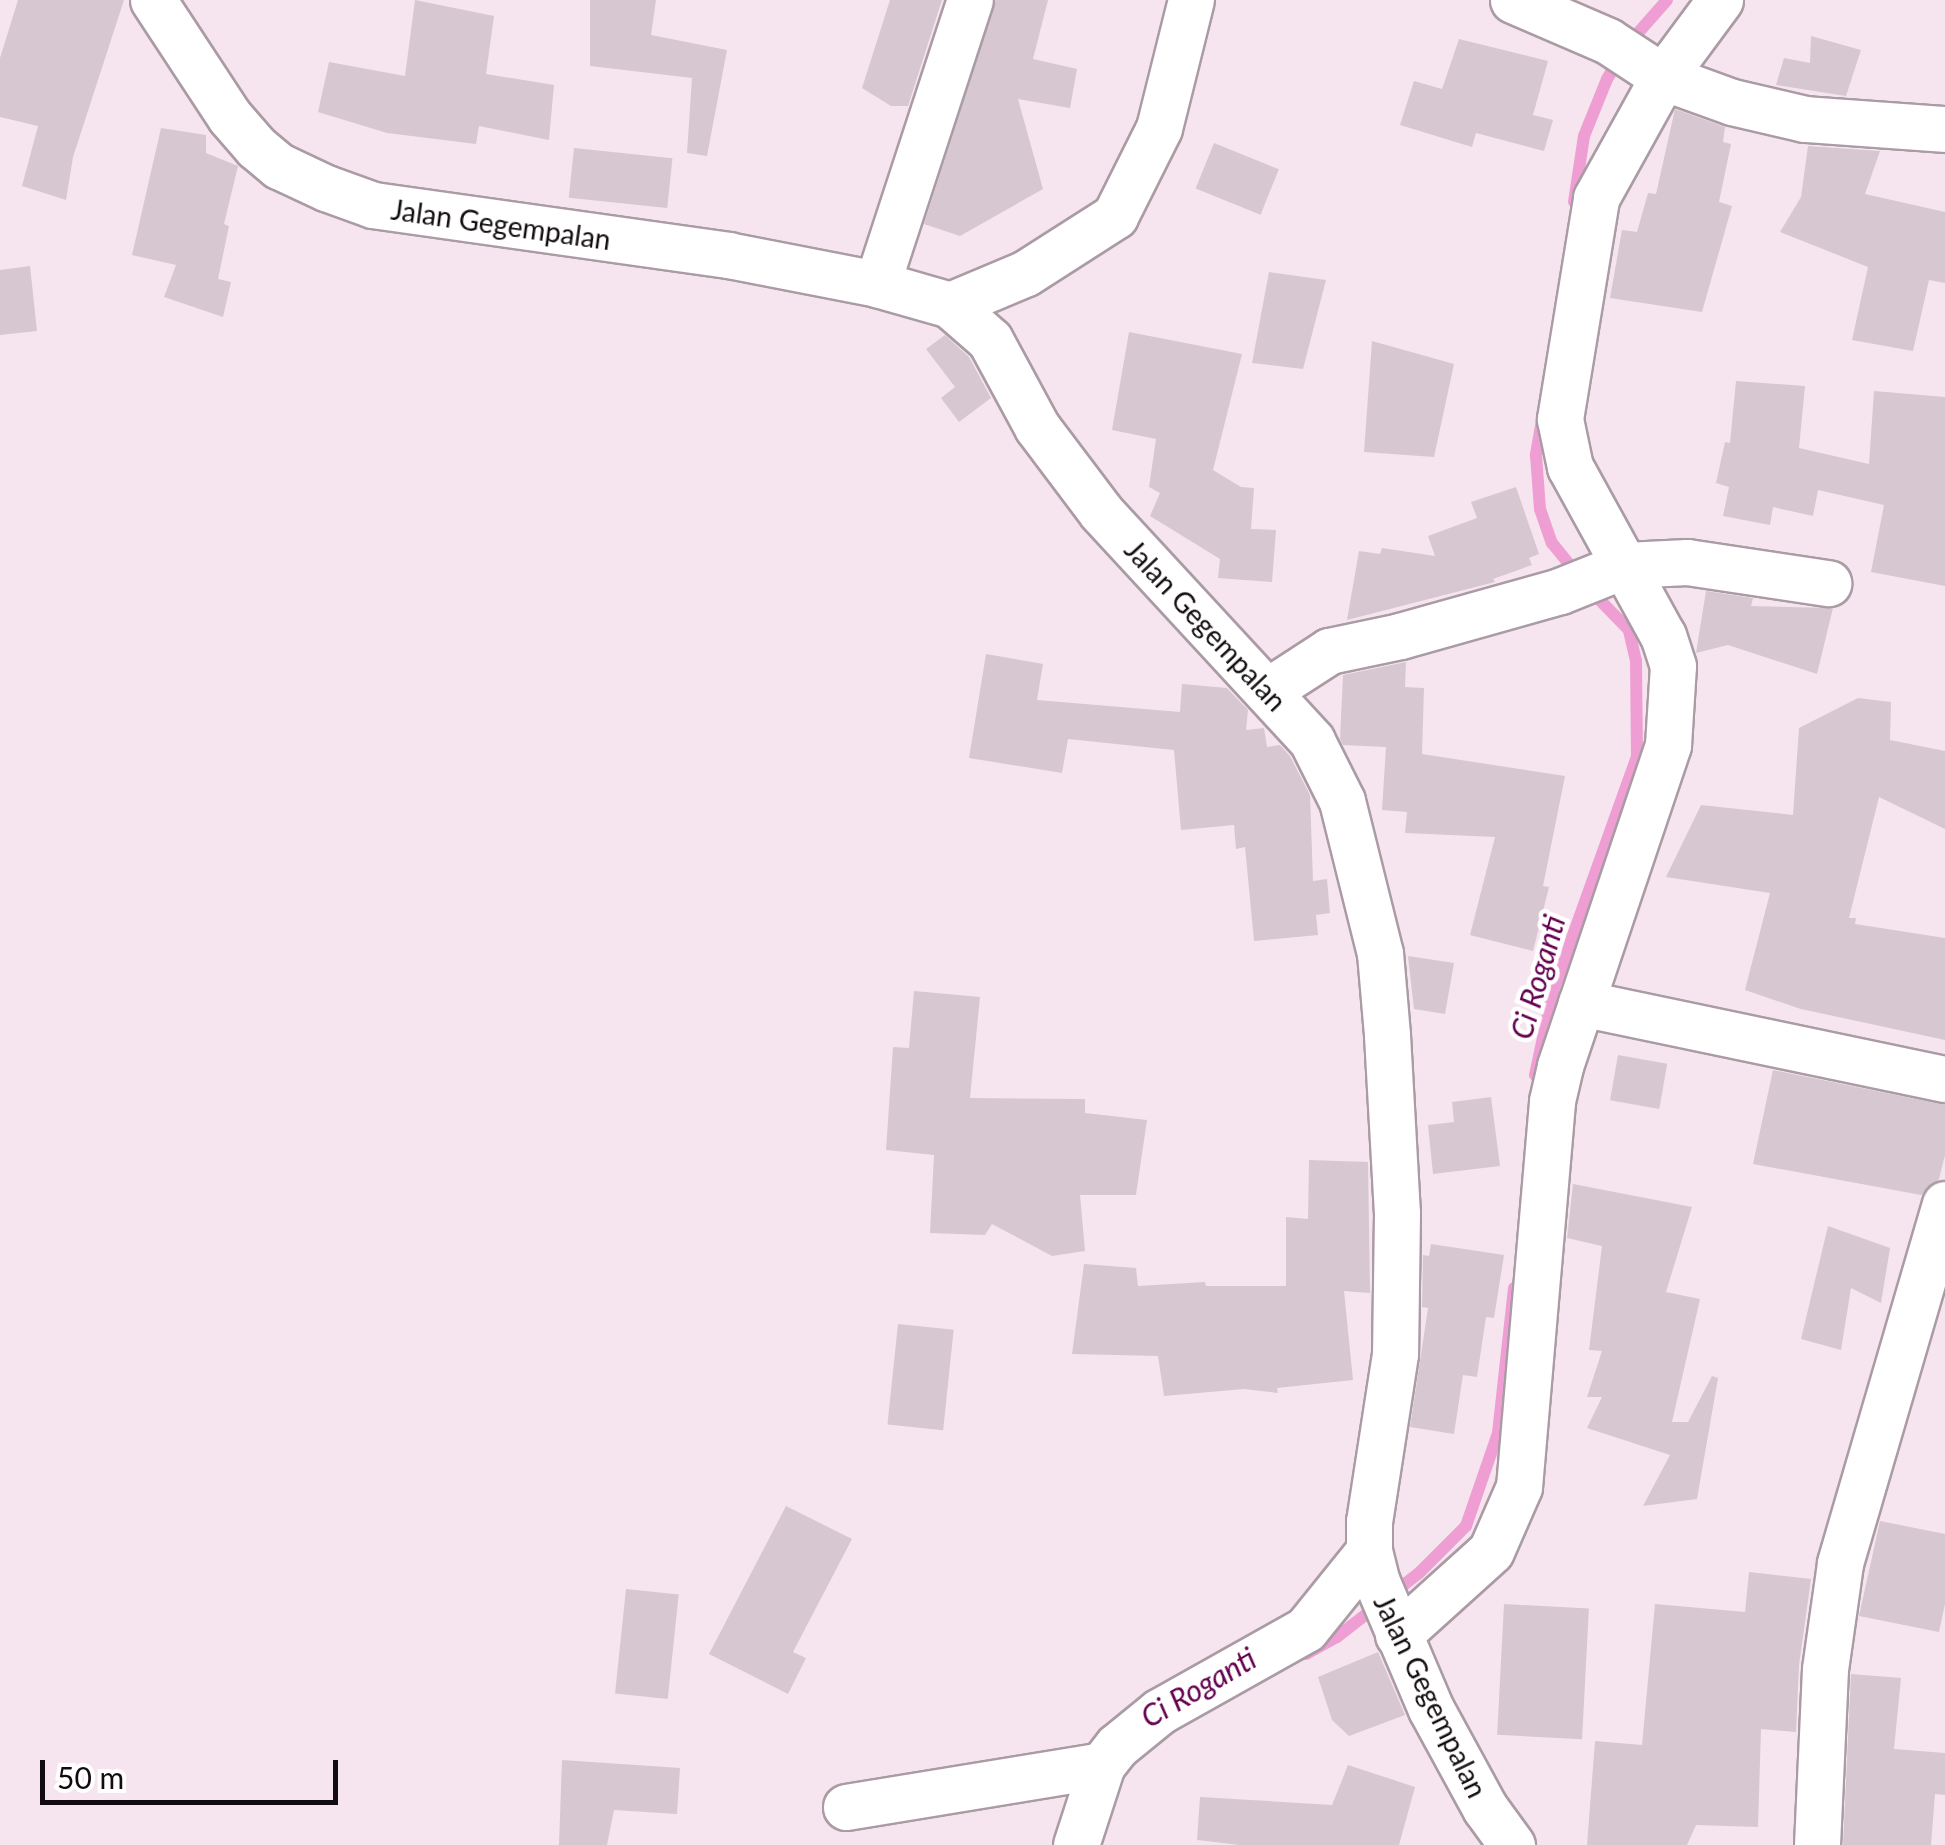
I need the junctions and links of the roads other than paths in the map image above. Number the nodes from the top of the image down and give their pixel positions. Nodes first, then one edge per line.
1 (153, 0) edge
2 (970, 0) edge
3 (1191, 0) edge
4 (1513, 0) edge
5 (1720, 0) edge
6 (1637, 60) junction
7 (1945, 129) edge
8 (877, 284) junction
9 (950, 305) junction
10 (1595, 578) junction
11 (1828, 583) dead end
12 (1269, 690) junction
13 (1582, 1004) junction
14 (1945, 1080) edge
15 (1945, 1204) edge
16 (1373, 1566) junction
17 (1396, 1630) junction
18 (1102, 1765) junction
19 (846, 1807) dead end
20 (1076, 1845) edge
21 (1512, 1845) edge
22 (1817, 1845) edge

1 - 8 street, Jalan Gegempalan
2 - 8 street
3 - 9 street
4 - 6 street
5 - 6 street
6 - 7 street
6 - 10 street
8 - 9 street, Jalan Gegempalan
9 - 12 street, Jalan Gegempalan
10 - 11 street
10 - 12 street
10 - 13 street
12 - 16 street, Jalan Gegempalan
13 - 14 street
13 - 17 street
15 - 22 street
16 - 17 street, Jalan Gegempalan
16 - 18 street
17 - 21 street, Jalan Gegempalan
18 - 19 street
18 - 20 street

